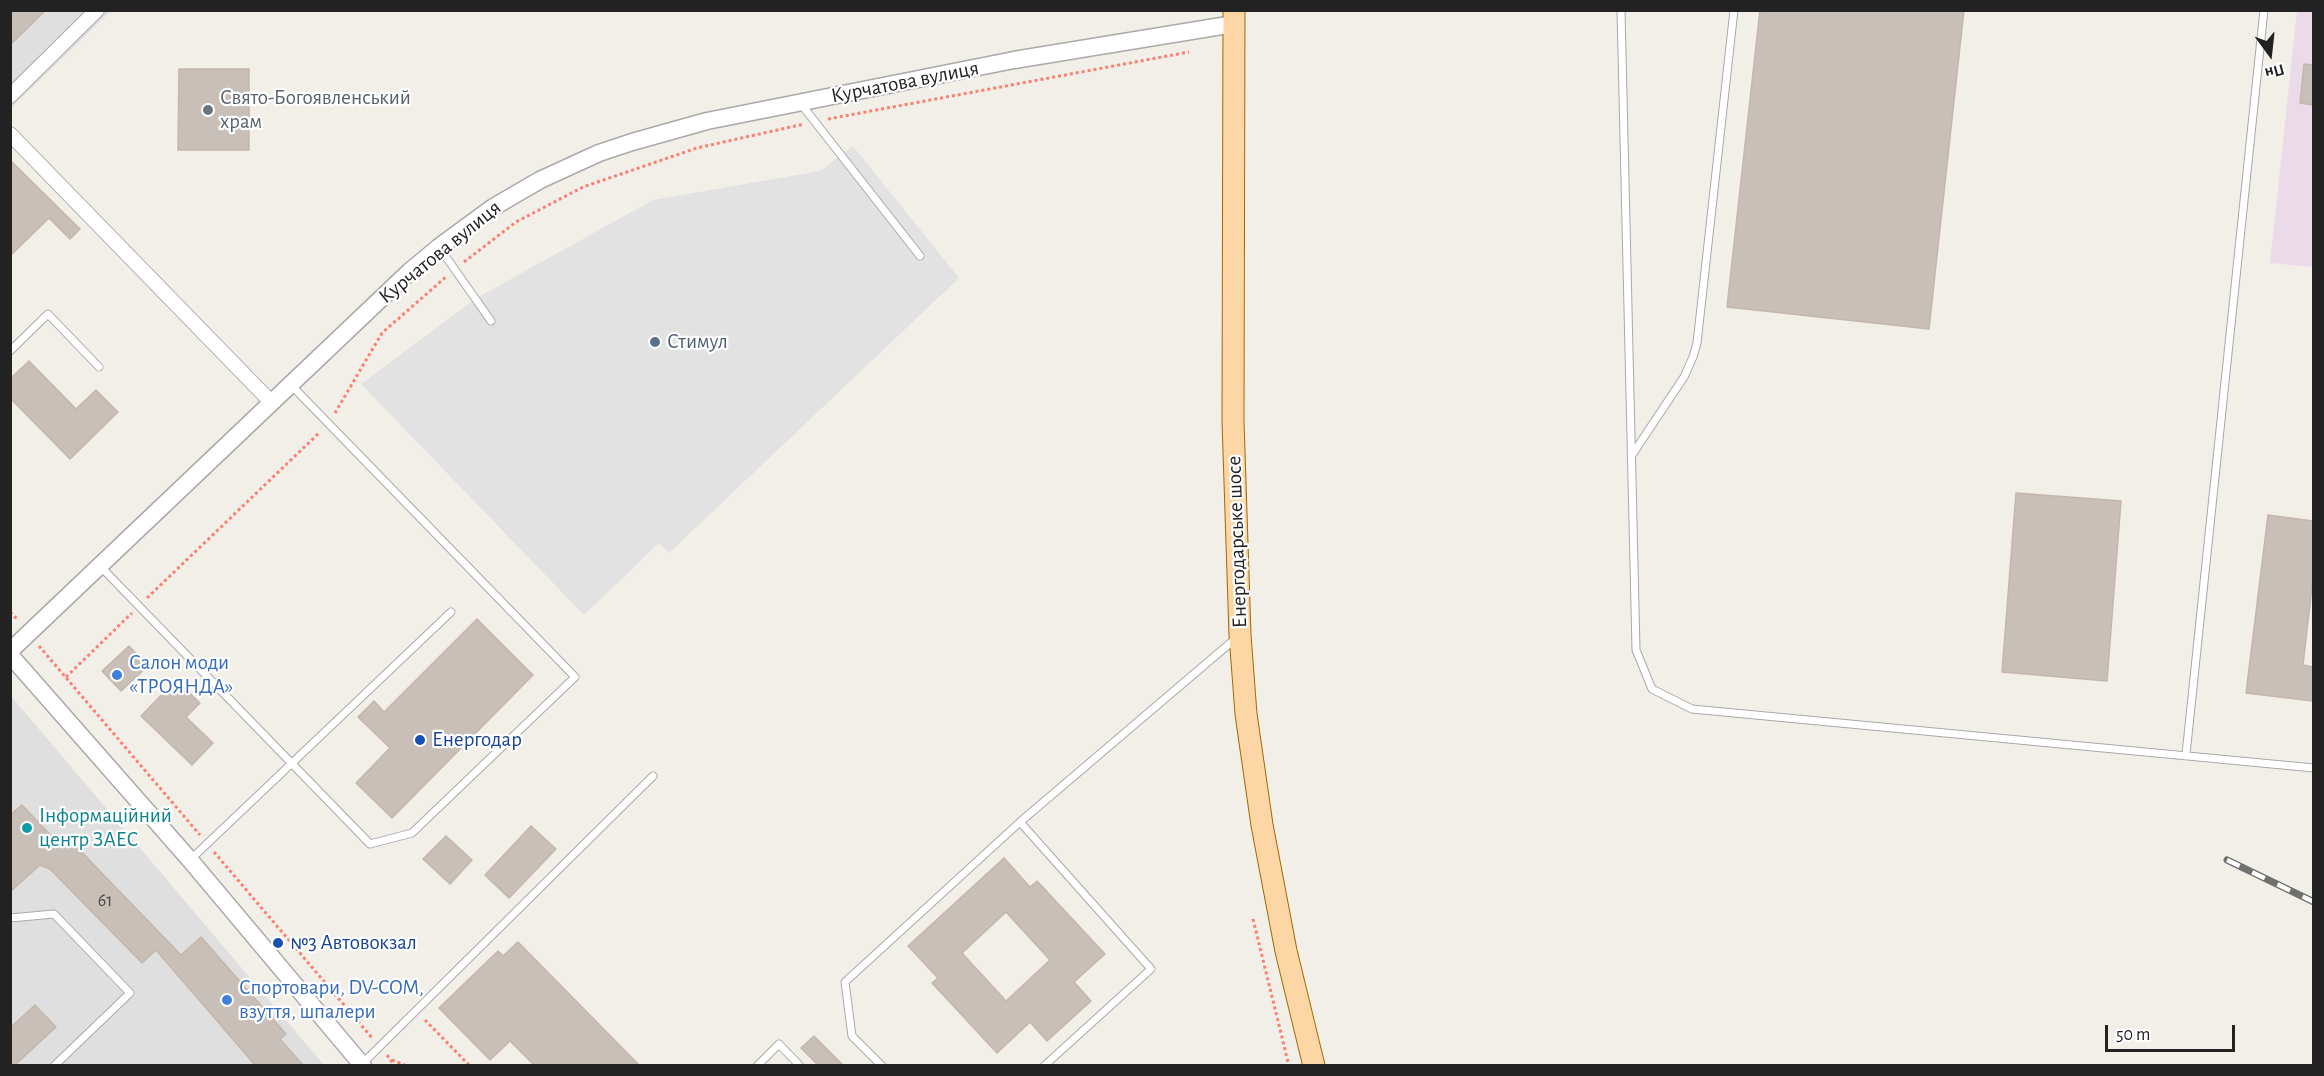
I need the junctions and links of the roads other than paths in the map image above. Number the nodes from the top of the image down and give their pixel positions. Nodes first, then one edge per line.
1 (97, 10) edge
2 (1621, 10) edge
3 (1734, 10) edge
4 (2264, 10) edge
5 (1234, 17) edge
6 (10, 96) edge
7 (799, 102) junction
8 (10, 134) edge
9 (439, 247) junction
10 (920, 256) dead end
11 (491, 321) dead end
12 (10, 351) edge
13 (99, 367) dead end
14 (290, 384) junction
15 (271, 402) junction
16 (1632, 455) junction
17 (100, 566) junction
18 (451, 612) dead end
19 (1239, 635) junction
20 (10, 652) edge
21 (2186, 754) junction
22 (291, 764) junction
23 (2313, 768) edge
24 (653, 777) dead end
25 (1020, 822) junction
26 (190, 860) junction
27 (10, 918) edge
28 (54, 1065) edge
29 (363, 1065) edge
30 (757, 1065) edge
31 (800, 1065) edge
32 (882, 1065) edge
33 (1044, 1065) edge
34 (1314, 1065) edge

1 - 6 street
2 - 16 lane
3 - 16 lane
4 - 21 lane
5 - 7 street, Курчатова вулиця
5 - 19 main road, Енергодарське шосе
7 - 9 street, Курчатова вулиця
7 - 10 lane
8 - 15 street
9 - 11 lane
9 - 14 street, Курчатова вулиця
12 - 13 lane
14 - 15 street, Курчатова вулиця
14 - 22 lane
15 - 17 street, Курчатова вулиця
16 - 21 lane
17 - 20 street, Курчатова вулиця
17 - 22 lane
18 - 22 lane
19 - 25 lane
19 - 34 main road, Енергодарське шосе
20 - 26 street
21 - 23 lane
22 - 26 lane
24 - 29 lane
25 - 32 lane
25 - 33 lane
26 - 29 street
27 - 28 lane
30 - 31 lane

